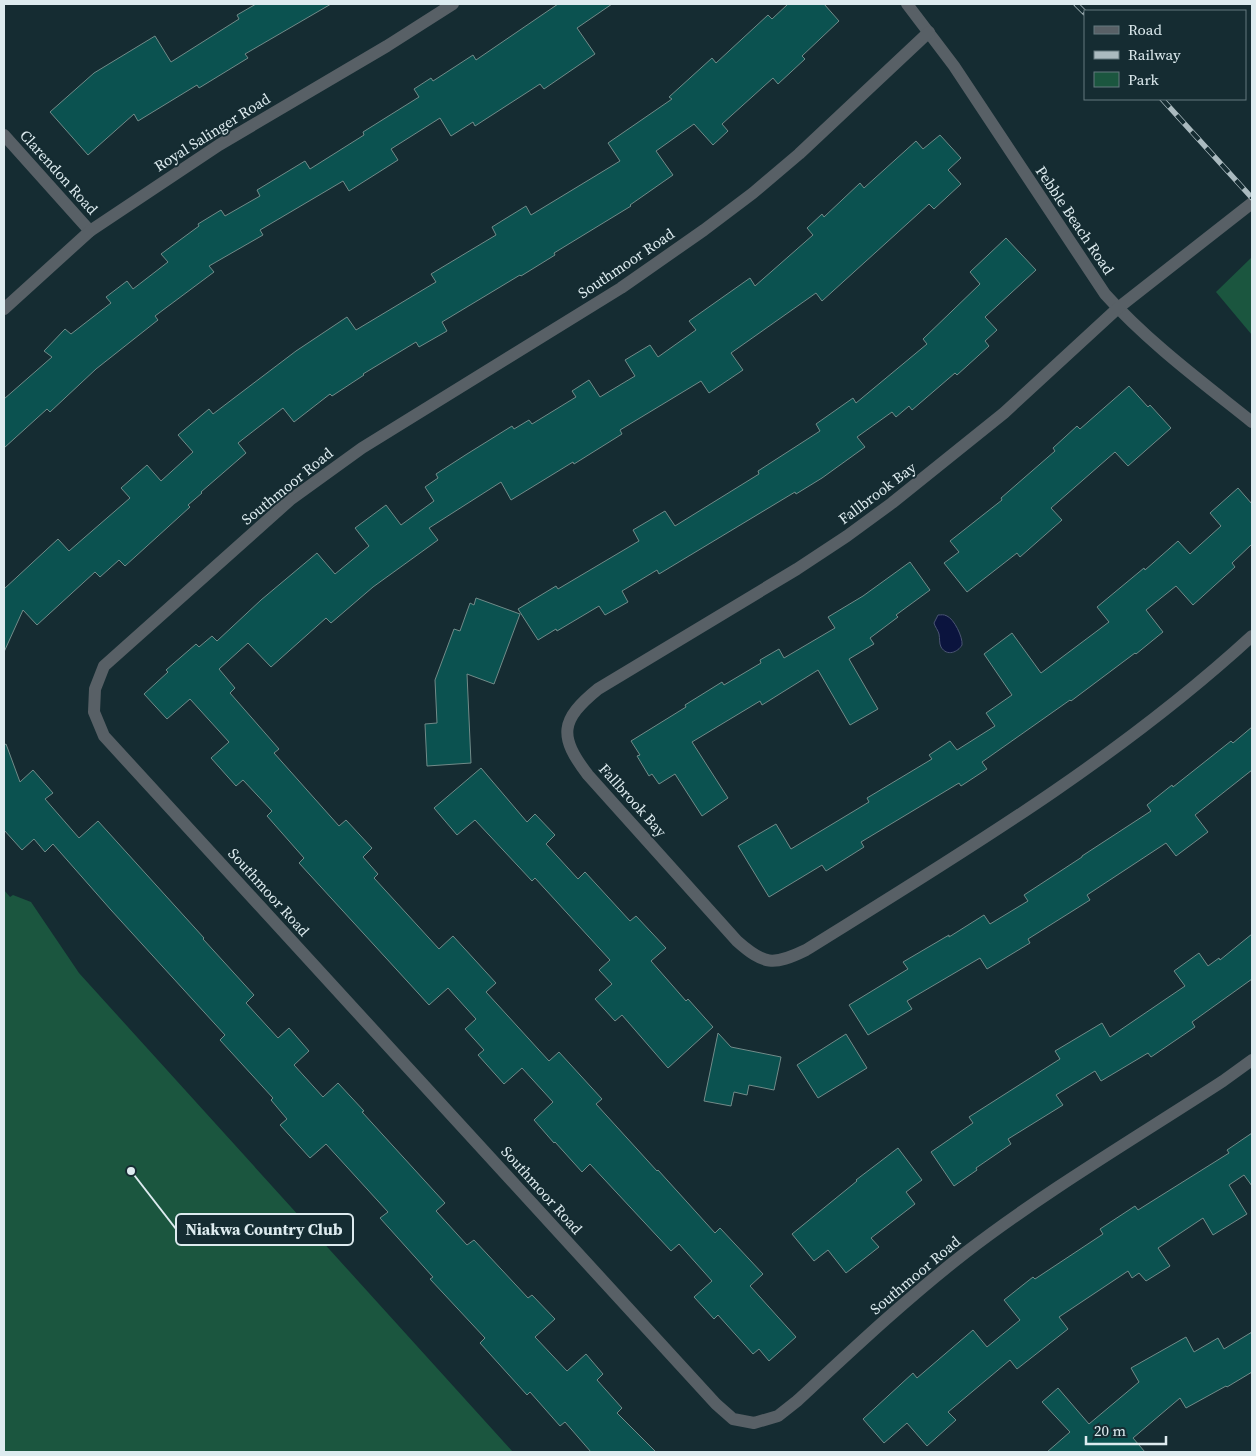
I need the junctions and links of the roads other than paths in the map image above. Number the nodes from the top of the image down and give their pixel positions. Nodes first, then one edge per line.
1 (453, 4) edge
2 (907, 4) edge
3 (930, 32) junction
4 (4, 135) edge
5 (1252, 203) edge
6 (90, 232) junction
7 (1118, 308) junction
8 (4, 309) edge
9 (1252, 422) edge
10 (1252, 636) edge
11 (1252, 1060) edge

1 - 6 street, Royal Salinger Road
2 - 3 street, Pebble Beach Road
3 - 7 street, Pebble Beach Road
3 - 11 street, Southmoor Road
4 - 6 street, Clarendon Road
5 - 7 street, Fallbrook Bay
6 - 8 street, Royal Salinger Road
7 - 9 street, Pebble Beach Road
7 - 10 street, Fallbrook Bay

